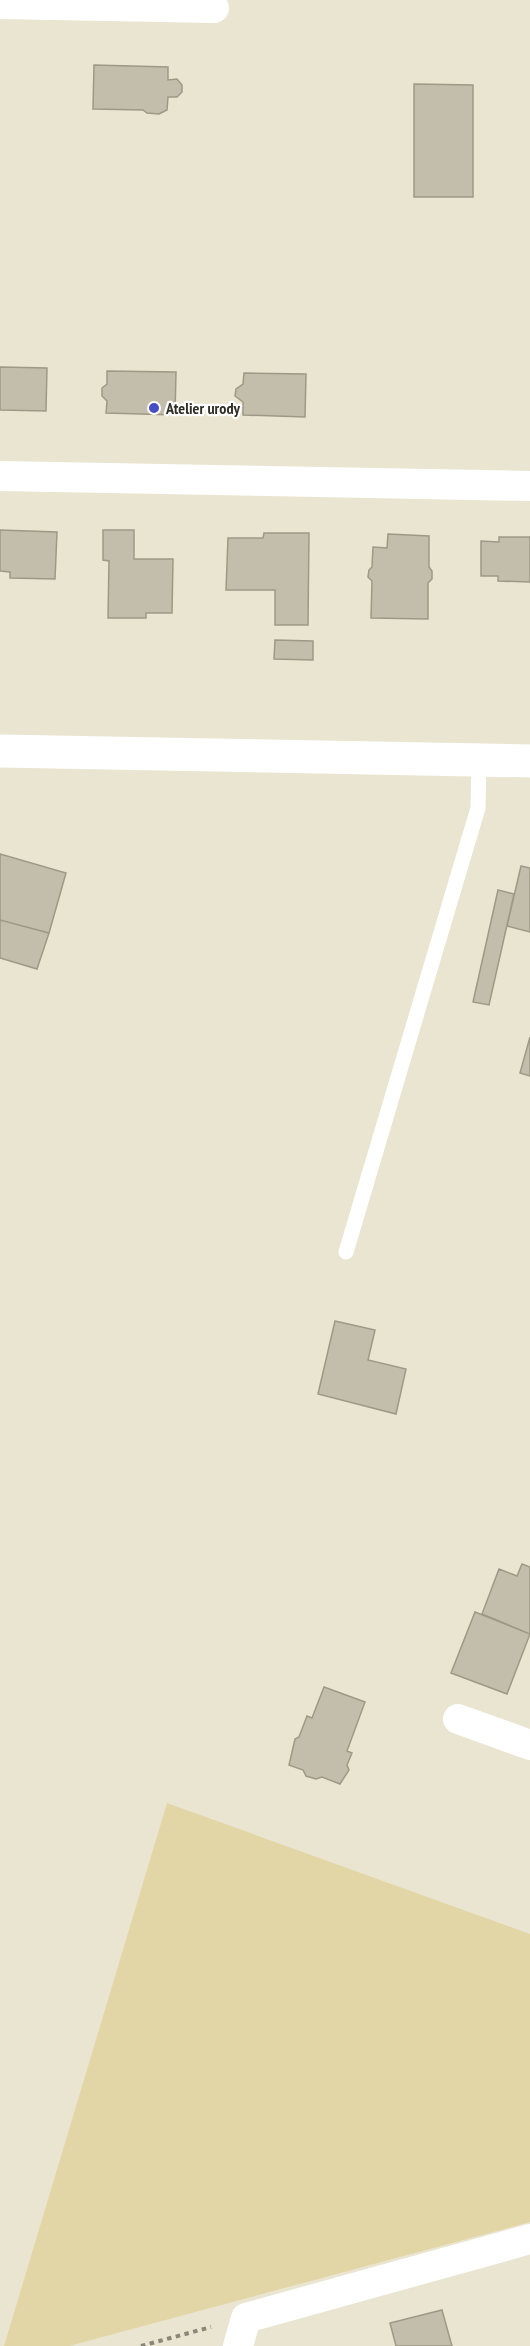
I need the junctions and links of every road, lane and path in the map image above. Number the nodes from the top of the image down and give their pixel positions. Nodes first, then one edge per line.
1 (0, 4) edge
2 (214, 8) dead end
3 (0, 476) edge
4 (530, 486) edge
5 (0, 751) edge
6 (480, 760) junction
7 (530, 762) edge
8 (346, 1252) dead end
9 (458, 1719) dead end
10 (530, 1745) edge
11 (530, 2239) edge
12 (246, 2318) junction
13 (141, 2346) edge
14 (238, 2346) edge

1 - 2 street
3 - 4 street
5 - 6 street
6 - 7 street
6 - 8 lane
9 - 10 street
11 - 12 street
12 - 13 path
12 - 14 street

